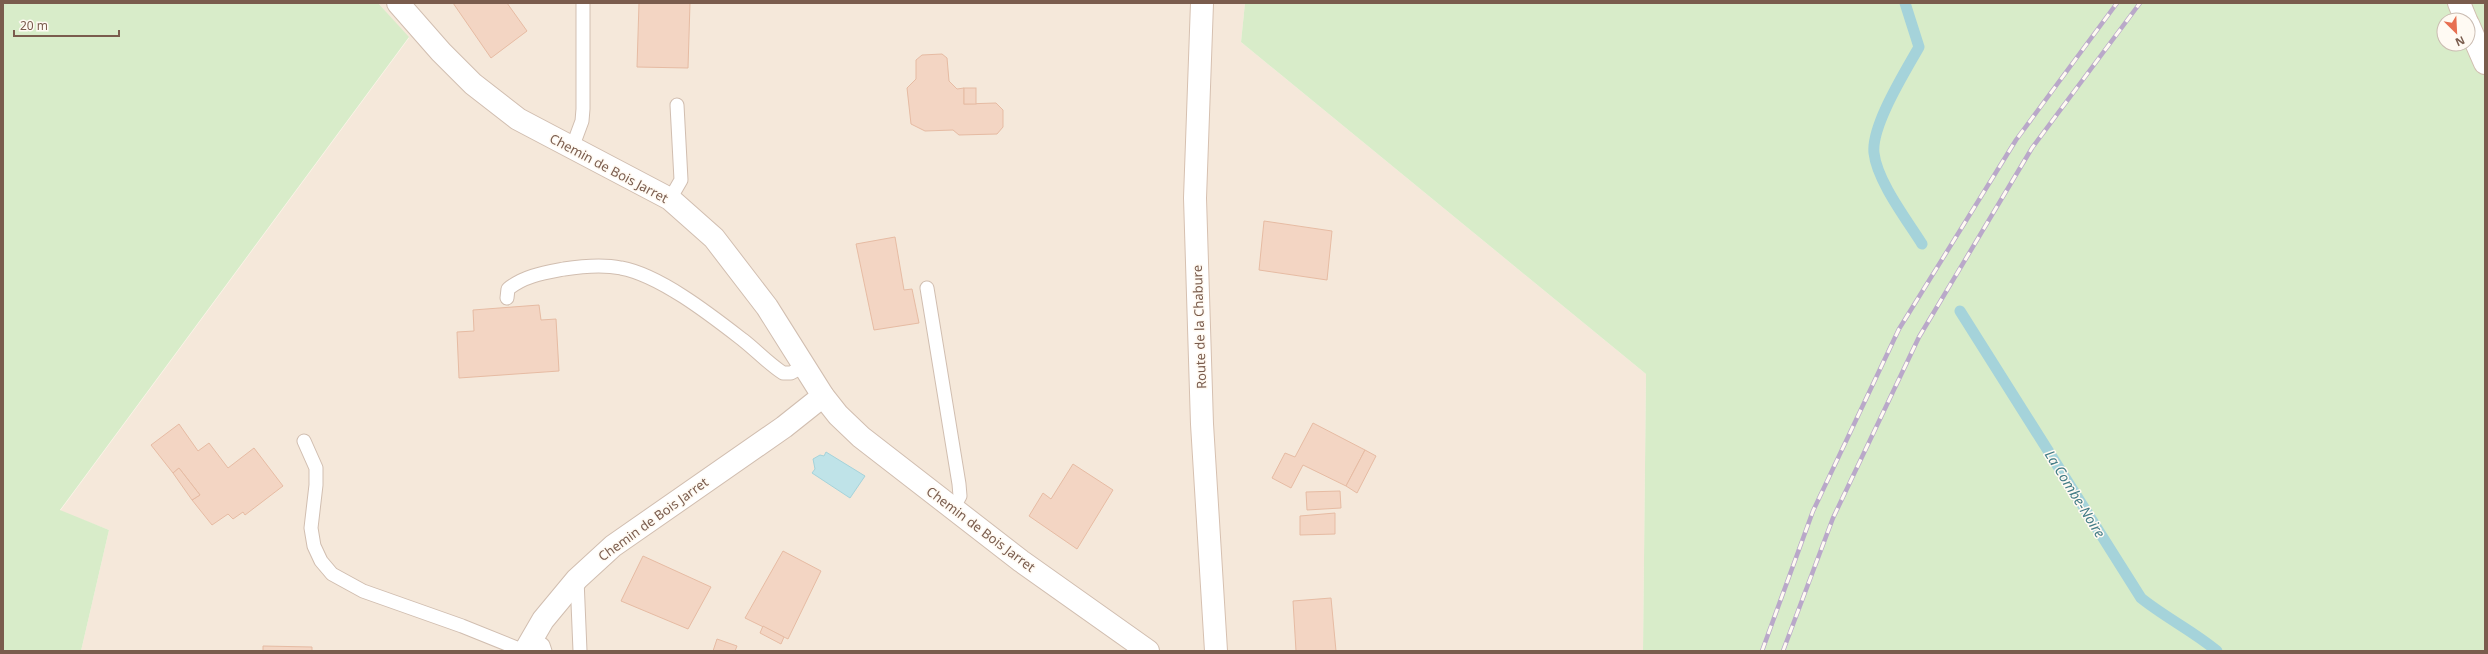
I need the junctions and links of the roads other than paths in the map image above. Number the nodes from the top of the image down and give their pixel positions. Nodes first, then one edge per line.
1 (398, 3) edge
2 (584, 3) edge
3 (1202, 3) edge
4 (2476, 42) edge
5 (2485, 63) edge
6 (677, 105) dead end
7 (572, 148) junction
8 (670, 199) junction
9 (927, 288) dead end
10 (507, 298) dead end
11 (804, 366) junction
12 (823, 396) junction
13 (304, 441) dead end
14 (953, 508) junction
15 (577, 579) junction
16 (532, 648) edge
17 (580, 651) edge
18 (1148, 651) edge
19 (1216, 651) edge

1 - 7 street, Chemin de Bois Jarret
2 - 7 lane
3 - 19 street, Route de la Chabure
4 - 5 street
6 - 8 lane
7 - 8 street, Chemin de Bois Jarret
8 - 11 street, Chemin de Bois Jarret
9 - 14 lane
10 - 11 lane
11 - 12 street, Chemin de Bois Jarret
12 - 14 street, Chemin de Bois Jarret
12 - 15 street, Chemin de Bois Jarret
13 - 16 lane
14 - 18 street, Chemin de Bois Jarret
15 - 16 street, Chemin de Bois Jarret
15 - 17 lane

